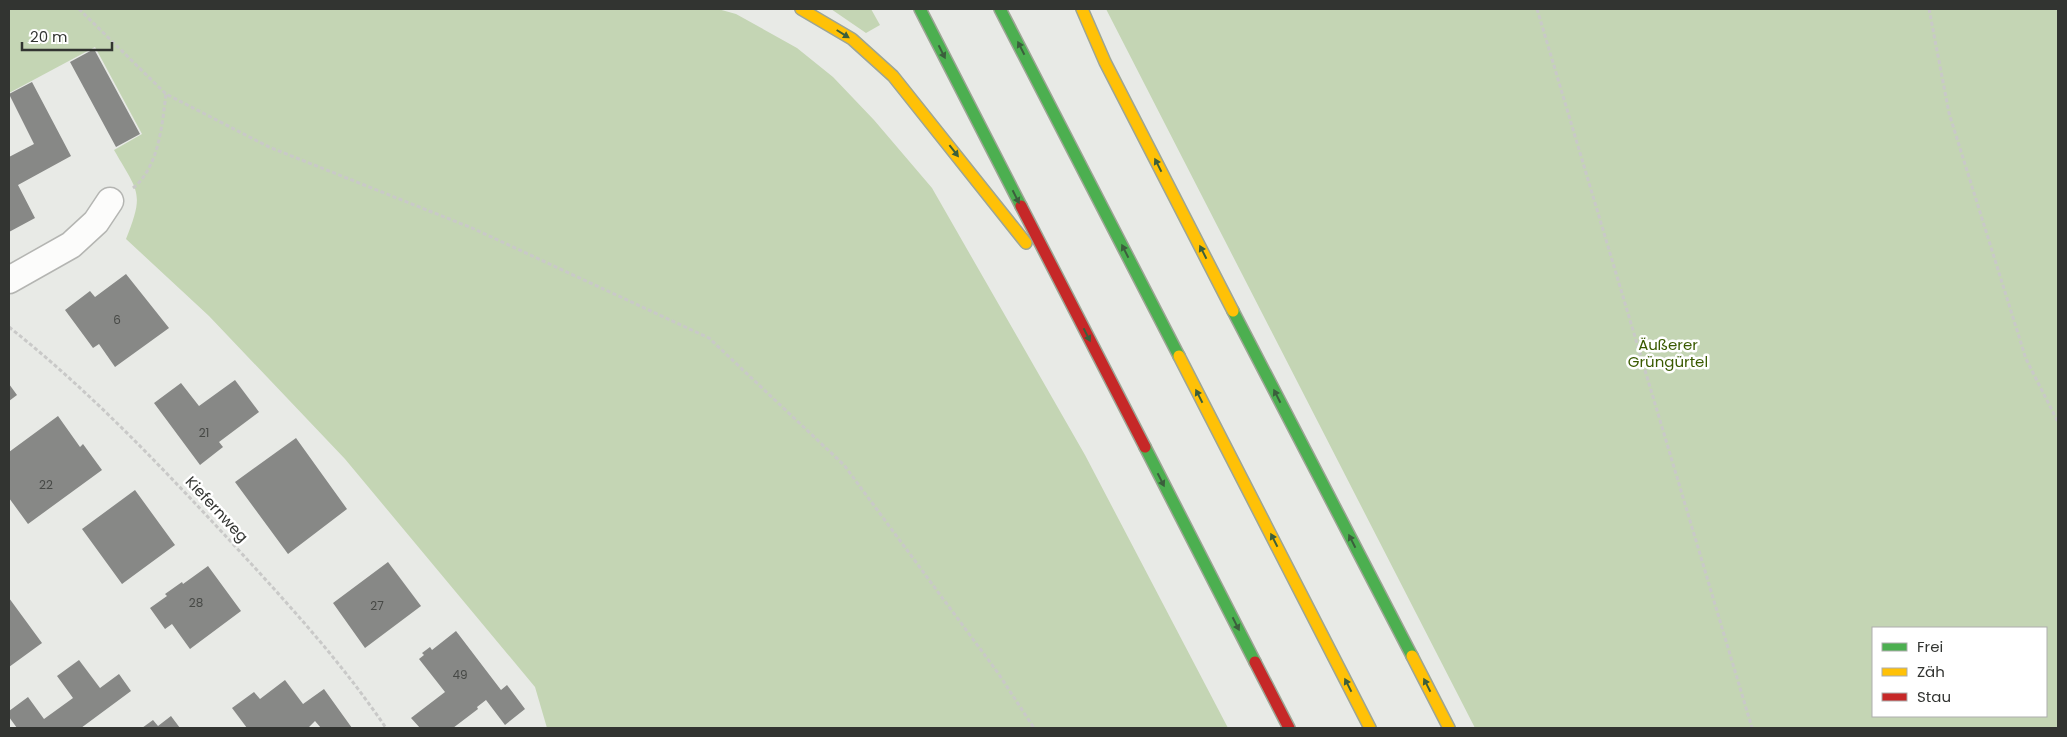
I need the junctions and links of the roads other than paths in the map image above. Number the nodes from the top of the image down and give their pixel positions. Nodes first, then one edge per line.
1 (801, 9) edge
2 (920, 9) edge
3 (1000, 9) edge
4 (1082, 9) edge
5 (110, 201) road end
6 (9, 280) edge
7 (1065, 292) junction
8 (1290, 728) edge
9 (1370, 728) edge
10 (1449, 728) edge

1 -> 7 highway
2 -> 7 highway
9 -> 3 highway
10 -> 4 highway
5 - 6 street
7 -> 8 highway

